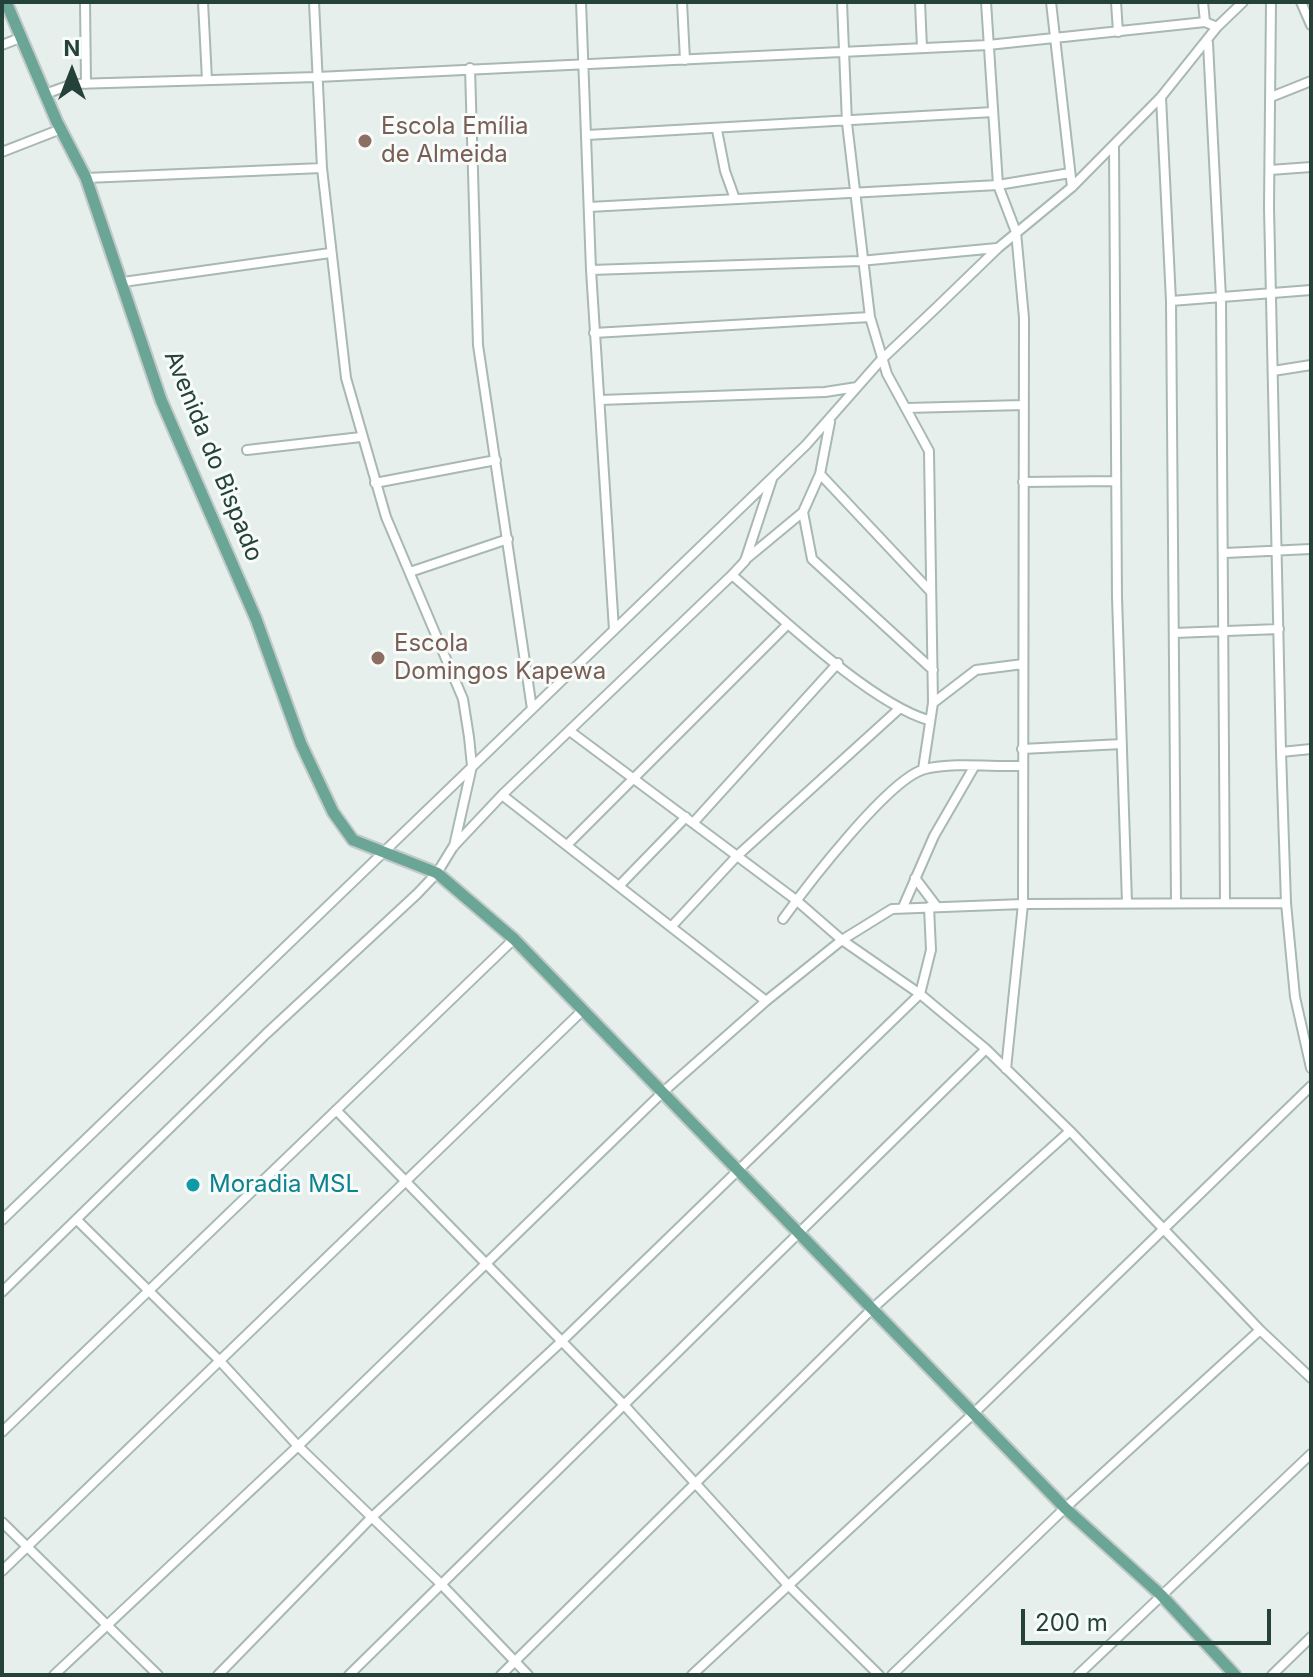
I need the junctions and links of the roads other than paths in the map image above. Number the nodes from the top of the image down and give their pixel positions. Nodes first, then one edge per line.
1 (6, 2) edge
2 (85, 2) edge
3 (203, 2) edge
4 (314, 2) edge
5 (581, 2) edge
6 (682, 2) edge
7 (842, 2) edge
8 (920, 2) edge
9 (986, 2) edge
10 (1051, 2) edge
11 (1116, 2) edge
12 (1203, 2) edge
13 (1243, 2) edge
14 (1271, 2) edge
15 (1301, 2) edge
16 (1205, 22) junction
17 (1311, 25) edge
18 (1217, 27) junction
19 (1118, 32) junction
20 (20, 38) junction
21 (1053, 39) junction
22 (1208, 42) junction
23 (2, 45) edge
24 (988, 45) junction
25 (922, 48) junction
26 (845, 51) junction
27 (685, 60) junction
28 (583, 63) junction
29 (470, 68) junction
30 (317, 77) junction
31 (207, 80) junction
32 (1311, 81) edge
33 (86, 84) junction
34 (45, 94) junction
35 (1161, 97) junction
36 (1271, 97) junction
37 (993, 112) junction
38 (847, 123) junction
39 (61, 129) junction
40 (717, 130) junction
41 (587, 135) junction
42 (1114, 145) junction
43 (2, 152) edge
44 (1311, 167) edge
45 (322, 168) junction
46 (1270, 170) junction
47 (1070, 173) junction
48 (86, 178) junction
49 (998, 185) junction
50 (1072, 187) junction
51 (853, 193) junction
52 (735, 199) junction
53 (589, 207) junction
54 (1016, 232) junction
55 (998, 248) junction
56 (330, 253) junction
57 (860, 261) junction
58 (591, 270) junction
59 (123, 282) junction
60 (1311, 290) edge
61 (1272, 294) junction
62 (1221, 298) junction
63 (1171, 301) junction
64 (870, 317) junction
65 (594, 333) junction
66 (881, 360) junction
67 (1311, 365) edge
68 (1273, 371) junction
69 (858, 387) junction
70 (600, 400) junction
71 (1024, 405) junction
72 (906, 408) junction
73 (830, 420) junction
74 (361, 437) junction
75 (247, 450) dead end
76 (496, 460) junction
77 (774, 474) junction
78 (820, 474) junction
79 (1116, 481) junction
80 (1023, 482) junction
81 (375, 483) junction
82 (803, 512) junction
83 (508, 539) junction
84 (1311, 549) edge
85 (1277, 551) junction
86 (1225, 553) junction
87 (745, 561) junction
88 (410, 572) junction
89 (732, 575) junction
90 (931, 592) junction
91 (788, 624) junction
92 (1279, 629) junction
93 (614, 630) junction
94 (1226, 632) junction
95 (1174, 633) junction
96 (838, 663) junction
97 (1023, 664) junction
98 (933, 670) junction
99 (933, 703) junction
100 (532, 709) junction
101 (899, 709) junction
102 (928, 720) junction
103 (571, 732) junction
104 (1122, 744) junction
105 (1022, 749) junction
106 (1311, 749) edge
107 (1281, 752) junction
108 (472, 766) junction
109 (1022, 766) junction
110 (974, 767) junction
111 (923, 769) junction
112 (634, 779) junction
113 (502, 795) junction
114 (689, 820) junction
115 (568, 844) junction
116 (453, 847) junction
117 (382, 851) junction
118 (737, 856) junction
119 (437, 873) junction
120 (915, 878) junction
121 (620, 885) junction
122 (796, 900) junction
123 (1127, 903) junction
124 (1176, 903) junction
125 (1225, 903) junction
126 (1286, 903) junction
127 (1023, 904) junction
128 (903, 907) junction
129 (933, 907) junction
130 (783, 919) dead end
131 (671, 927) junction
132 (514, 939) junction
133 (842, 940) junction
134 (920, 994) junction
135 (766, 1001) junction
136 (583, 1010) junction
137 (986, 1049) junction
138 (1311, 1068) edge
139 (1006, 1069) junction
140 (1311, 1086) edge
141 (663, 1092) junction
142 (336, 1110) junction
143 (1070, 1131) junction
144 (737, 1167) junction
145 (407, 1181) junction
146 (2, 1220) edge
147 (77, 1220) junction
148 (1164, 1230) junction
149 (801, 1234) junction
150 (486, 1262) junction
151 (2, 1292) edge
152 (149, 1292) junction
153 (873, 1308) junction
154 (1260, 1330) junction
155 (561, 1342) junction
156 (219, 1360) junction
157 (1311, 1378) edge
158 (625, 1406) junction
159 (974, 1413) junction
160 (2, 1432) edge
161 (298, 1446) junction
162 (1311, 1454) edge
163 (694, 1484) junction
164 (1065, 1508) junction
165 (371, 1518) junction
166 (2, 1522) edge
167 (28, 1547) junction
168 (2, 1571) edge
169 (441, 1584) junction
170 (787, 1584) junction
171 (1161, 1595) junction
172 (107, 1625) junction
173 (1311, 1637) edge
174 (515, 1662) junction
175 (54, 1675) edge
176 (158, 1675) edge
177 (218, 1675) edge
178 (349, 1675) edge
179 (501, 1675) edge
180 (528, 1675) edge
181 (692, 1675) edge
182 (879, 1675) edge
183 (892, 1675) edge
184 (1078, 1675) edge
185 (1235, 1675) edge
186 (1272, 1675) edge

1 - 20 main road, Avenida do Bispado
2 - 33 street
3 - 31 street
4 - 30 street
5 - 28 street
6 - 27 street
7 - 26 street
8 - 25 street
9 - 24 street
10 - 21 street
11 - 19 street
12 - 16 street
13 - 18 street
14 - 36 street
15 - 17 street
16 - 18 street
16 - 19 street
18 - 22 street
19 - 21 street
20 - 23 street
20 - 34 main road, Avenida do Bispado
21 - 24 street
21 - 47 street
22 - 35 street
22 - 62 street
24 - 25 street
24 - 37 street
25 - 26 street
26 - 27 street
26 - 38 street
27 - 28 street
28 - 29 street
28 - 41 street
29 - 30 street
29 - 76 street
30 - 31 street
30 - 45 street
31 - 33 street
32 - 36 street
33 - 34 street
34 - 39 main road, Avenida do Bispado
35 - 42 street
35 - 63 street
36 - 46 street
37 - 38 street
37 - 49 street
38 - 40 street
38 - 51 street
39 - 43 street
39 - 48 main road, Avenida do Bispado
40 - 41 street
40 - 52 street
41 - 53 street
42 - 50 street
42 - 79 street
44 - 46 street
45 - 48 street
45 - 56 street
46 - 61 street
47 - 49 street
47 - 50 street
48 - 59 main road, Avenida do Bispado
49 - 51 street
49 - 54 street
50 - 54 street
51 - 52 street
51 - 57 street
52 - 53 street
53 - 58 street
54 - 55 street
54 - 71 street
55 - 57 street
55 - 66 street
56 - 59 street
56 - 74 street
57 - 58 street
57 - 64 street
58 - 65 street
59 - 117 main road, Avenida do Bispado
60 - 61 street
61 - 62 street
61 - 68 street
62 - 63 street
62 - 86 street
63 - 95 street
64 - 65 street
64 - 66 street
65 - 70 street
66 - 69 street
66 - 72 street
67 - 68 street
68 - 85 street
69 - 70 street
69 - 73 street
70 - 93 street
71 - 72 street
71 - 80 street
72 - 90 street
73 - 77 street
73 - 78 street
74 - 75 street
74 - 81 street
76 - 81 street
76 - 83 street
77 - 87 street
77 - 93 street
78 - 82 street
78 - 90 street
79 - 80 street
79 - 104 street
80 - 97 street
81 - 88 street
82 - 87 street
82 - 98 street
83 - 88 street
83 - 100 street
84 - 85 street
85 - 86 street
85 - 92 street
86 - 94 street
87 - 89 street
88 - 108 street
89 - 91 street
89 - 103 street
90 - 98 street
91 - 96 street
91 - 112 street
92 - 94 street
92 - 107 street
93 - 100 street
94 - 95 street
94 - 125 street
95 - 124 street
96 - 101 street
96 - 114 street
97 - 99 street
97 - 105 street
98 - 99 street
99 - 102 street
100 - 108 street
101 - 102 street
101 - 118 street
102 - 111 street
103 - 112 street
103 - 113 street
104 - 105 street
104 - 123 street
105 - 109 street
106 - 107 street
107 - 126 street
108 - 116 street
108 - 117 street
109 - 110 street
109 - 127 street
110 - 111 street
110 - 120 street
111 - 122 street
112 - 114 street
112 - 115 street
113 - 115 street
113 - 116 street
114 - 118 street
114 - 121 street
115 - 121 street
116 - 119 street
117 - 119 main road, Avenida do Bispado
117 - 146 street
118 - 122 street
118 - 131 street
119 - 132 main road, Avenida do Bispado
119 - 147 street
120 - 128 street
120 - 129 street
121 - 131 street
122 - 130 street
122 - 133 street
123 - 124 street
123 - 127 street
124 - 125 street
125 - 126 street
126 - 138 street
127 - 129 street
127 - 139 street
128 - 129 street
128 - 133 street
129 - 134 street
131 - 135 street
132 - 136 main road, Avenida do Bispado
132 - 142 street
133 - 134 street
133 - 135 street
134 - 137 street
134 - 144 street
135 - 141 street
136 - 141 main road, Avenida do Bispado
136 - 145 street
137 - 139 street
137 - 149 street
139 - 143 street
140 - 148 street
141 - 144 main road, Avenida do Bispado
141 - 150 street
142 - 145 street
142 - 152 street
143 - 148 street
143 - 153 street
144 - 149 main road, Avenida do Bispado
144 - 155 street
145 - 150 street
145 - 156 street
147 - 151 street
147 - 152 street
148 - 154 street
148 - 159 street
149 - 153 main road, Avenida do Bispado
149 - 158 street
150 - 155 street
150 - 161 street
152 - 156 street
152 - 160 street
153 - 159 main road, Avenida do Bispado
153 - 163 street
154 - 157 street
154 - 164 street
155 - 158 street
155 - 165 street
156 - 161 street
156 - 167 street
158 - 163 street
158 - 169 street
159 - 164 main road, Avenida do Bispado
159 - 170 street
161 - 165 street
161 - 172 street
162 - 171 street
163 - 170 street
163 - 174 street
164 - 171 main road, Avenida do Bispado
164 - 183 street
165 - 169 street
165 - 177 street
166 - 167 street
167 - 168 street
167 - 172 street
169 - 174 street
169 - 178 street
170 - 181 street
170 - 182 street
171 - 184 street
171 - 185 main road, Avenida do Bispado
172 - 175 street
172 - 176 street
173 - 186 street
174 - 179 street
174 - 180 street

